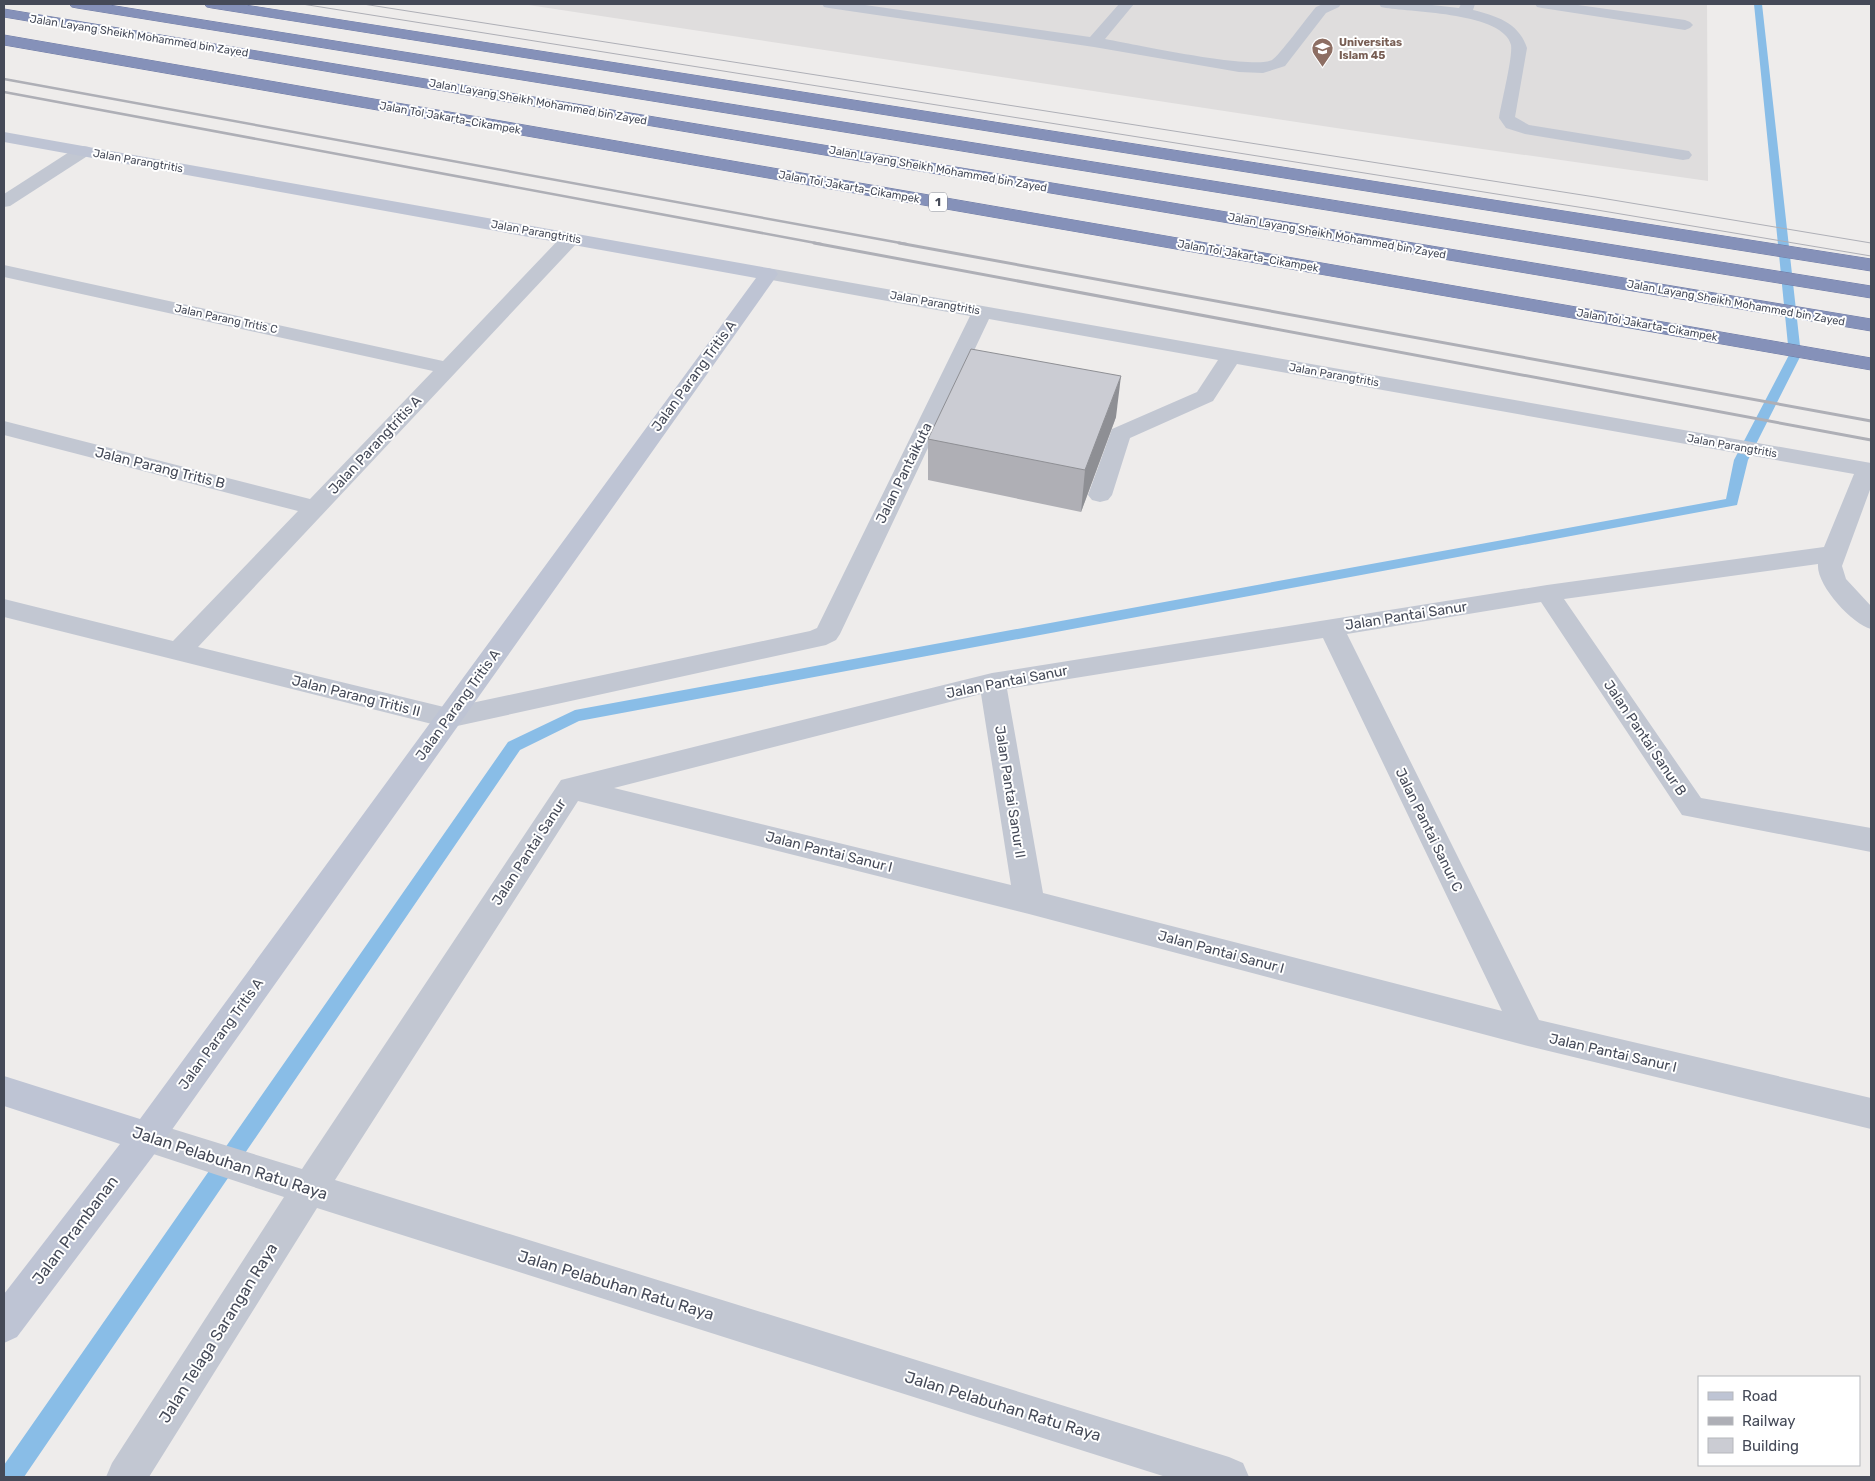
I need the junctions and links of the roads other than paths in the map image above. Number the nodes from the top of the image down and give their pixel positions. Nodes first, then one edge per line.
1 (77, 4) edge
2 (212, 4) edge
3 (829, 4) edge
4 (1127, 4) edge
5 (1386, 4) edge
6 (1401, 4) edge
7 (1542, 4) edge
8 (1322, 6) edge
9 (1466, 8) edge
10 (4, 13) edge
11 (1685, 25) dead end
12 (4, 40) edge
13 (1094, 42) junction
14 (4, 137) edge
15 (83, 151) junction
16 (1683, 155) dead end
17 (4, 202) edge
18 (571, 238) junction
19 (1871, 265) edge
20 (4, 271) edge
21 (768, 274) junction
22 (1871, 292) edge
23 (982, 312) junction
24 (1871, 325) edge
25 (1230, 356) junction
26 (1871, 364) edge
27 (448, 368) junction
28 (4, 428) edge
29 (1869, 470) edge
30 (1100, 494) dead end
31 (316, 508) junction
32 (1832, 554) junction
33 (1547, 593) junction
34 (4, 608) edge
35 (1871, 620) edge
36 (1331, 628) junction
37 (827, 634) joint
38 (178, 652) junction
39 (992, 682) junction
40 (448, 718) junction
41 (571, 788) junction
42 (1871, 840) edge
43 (1028, 902) junction
44 (1528, 1032) junction
45 (4, 1091) edge
46 (1871, 1114) edge
47 (162, 1141) junction
48 (309, 1189) junction
49 (4, 1324) edge
50 (126, 1477) edge
51 (1229, 1477) edge

1 - 22 highway, Jalan Layang Sheikh Mohammed bin Zayed
2 - 19 highway
3 - 13 street
4 - 13 street
5 - 6 street
6 - 9 street
7 - 11 street
8 - 13 street
9 - 16 street
10 - 24 highway, Jalan Layang Sheikh Mohammed bin Zayed
12 - 26 highway, Jalan Tol Jakarta–Cikampek / 1
14 - 15 street, Jalan Parangtritis
15 - 17 street
15 - 18 street, Jalan Parangtritis
18 - 21 street, Jalan Parangtritis
18 - 27 street, Jalan Parangtritis A
20 - 27 street, Jalan Parang Tritis C
21 - 23 street, Jalan Parangtritis
21 - 40 street, Jalan Parang Tritis A
23 - 25 street, Jalan Parangtritis
23 - 37 street, Jalan Pantaikuta
25 - 29 street, Jalan Parangtritis
25 - 30 street
27 - 31 street, Jalan Parangtritis A
28 - 31 street, Jalan Parang Tritis B
29 - 32 street
31 - 38 street, Jalan Parangtritis A
32 - 33 street, Jalan Pantai Sanur
32 - 35 street
33 - 36 street, Jalan Pantai Sanur
33 - 42 street, Jalan Pantai Sanur B
34 - 38 street, Jalan Parang Tritis II
36 - 39 street, Jalan Pantai Sanur
36 - 44 street, Jalan Pantai Sanur C
37 - 40 street, Jalan Parang Tritis II
38 - 40 street, Jalan Parang Tritis II
39 - 41 street, Jalan Pantai Sanur
39 - 43 street, Jalan Pantai Sanur II
40 - 47 street, Jalan Parang Tritis A
41 - 43 street, Jalan Pantai Sanur I
41 - 48 street, Jalan Pantai Sanur
43 - 44 street, Jalan Pantai Sanur I
44 - 46 street, Jalan Pantai Sanur I
45 - 47 street, Jalan Pelabuhan Ratu Raya
47 - 48 street, Jalan Pelabuhan Ratu Raya
47 - 49 street, Jalan Prambanan
48 - 50 street, Jalan Telaga Sarangan Raya
48 - 51 street, Jalan Pelabuhan Ratu Raya

